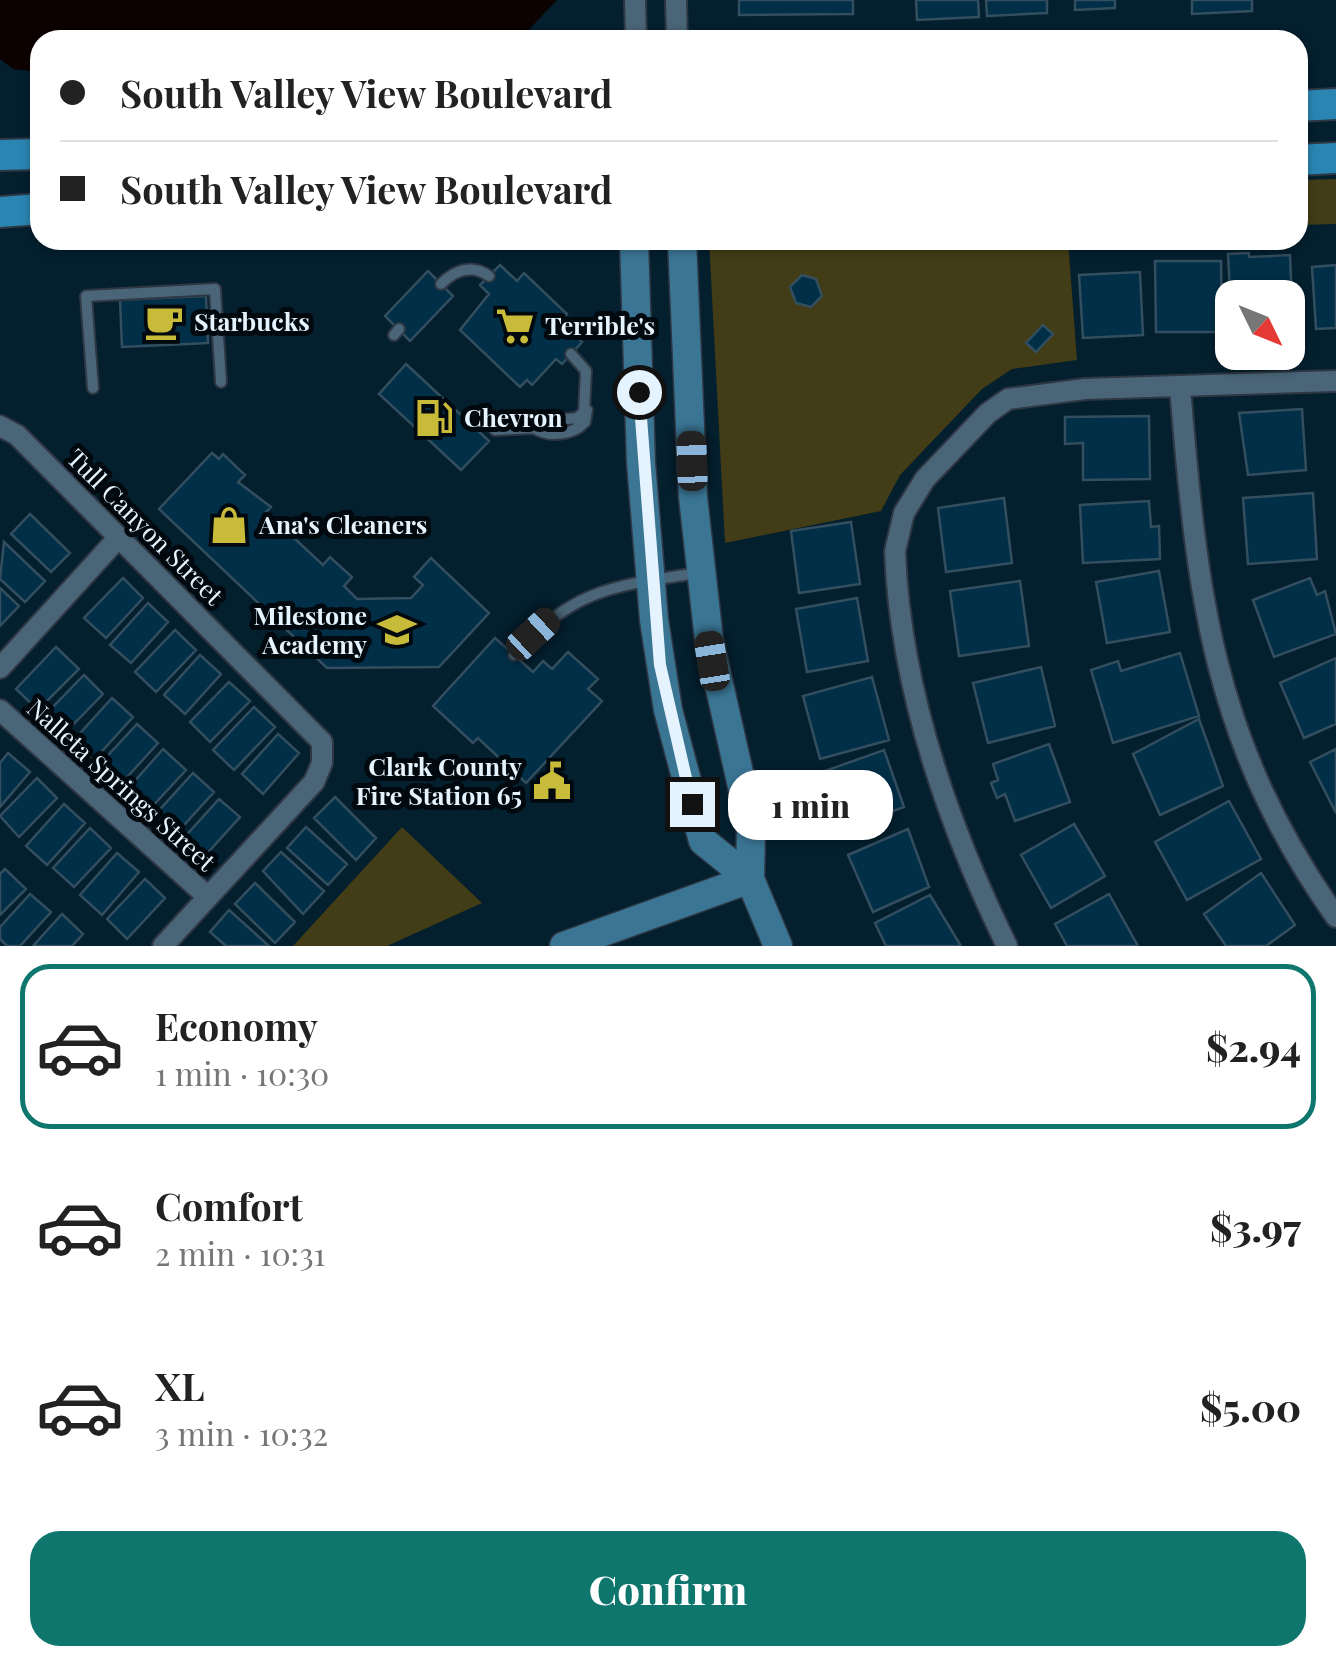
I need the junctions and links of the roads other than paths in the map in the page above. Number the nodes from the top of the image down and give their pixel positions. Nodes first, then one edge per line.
1 (635, 0) edge
2 (676, 0) edge
3 (636, 30) edge
4 (677, 30) edge
5 (1336, 104) edge
6 (1308, 105) edge
7 (30, 154) edge
8 (0, 155) edge
9 (1336, 158) edge
10 (1308, 159) edge
11 (30, 210) edge
12 (0, 212) edge
13 (634, 250) edge
14 (682, 250) edge
15 (489, 276) dead end
16 (442, 284) dead end
17 (571, 354) dead end
18 (222, 382) dead end
19 (1336, 382) edge
20 (1180, 387) junction
21 (92, 388) dead end
22 (0, 426) edge
23 (496, 430) dead end
24 (119, 537) junction
25 (701, 572) junction
26 (650, 580) junction
27 (514, 655) dead end
28 (0, 668) edge
29 (0, 710) edge
30 (750, 879) junction
31 (208, 897) junction
32 (1336, 917) edge
33 (162, 946) edge
34 (564, 946) edge
35 (778, 946) edge
36 (1007, 946) edge

1 - 3 street
2 - 4 street
5 - 6 main road
7 - 8 main road
9 - 10 main road
11 - 12 main road
13 - 26 main road
14 - 25 main road
15 - 16 lane
17 - 23 lane
18 - 21 lane
19 - 20 street
20 - 32 street
20 - 36 street
22 - 24 street, Tull Canyon Street
24 - 28 street
24 - 31 street, Tull Canyon Street
25 - 26 lane
25 - 30 main road
26 - 27 lane
26 - 30 main road
29 - 31 street, Nalleta Springs Street
30 - 34 main road
30 - 35 main road
31 - 33 street

